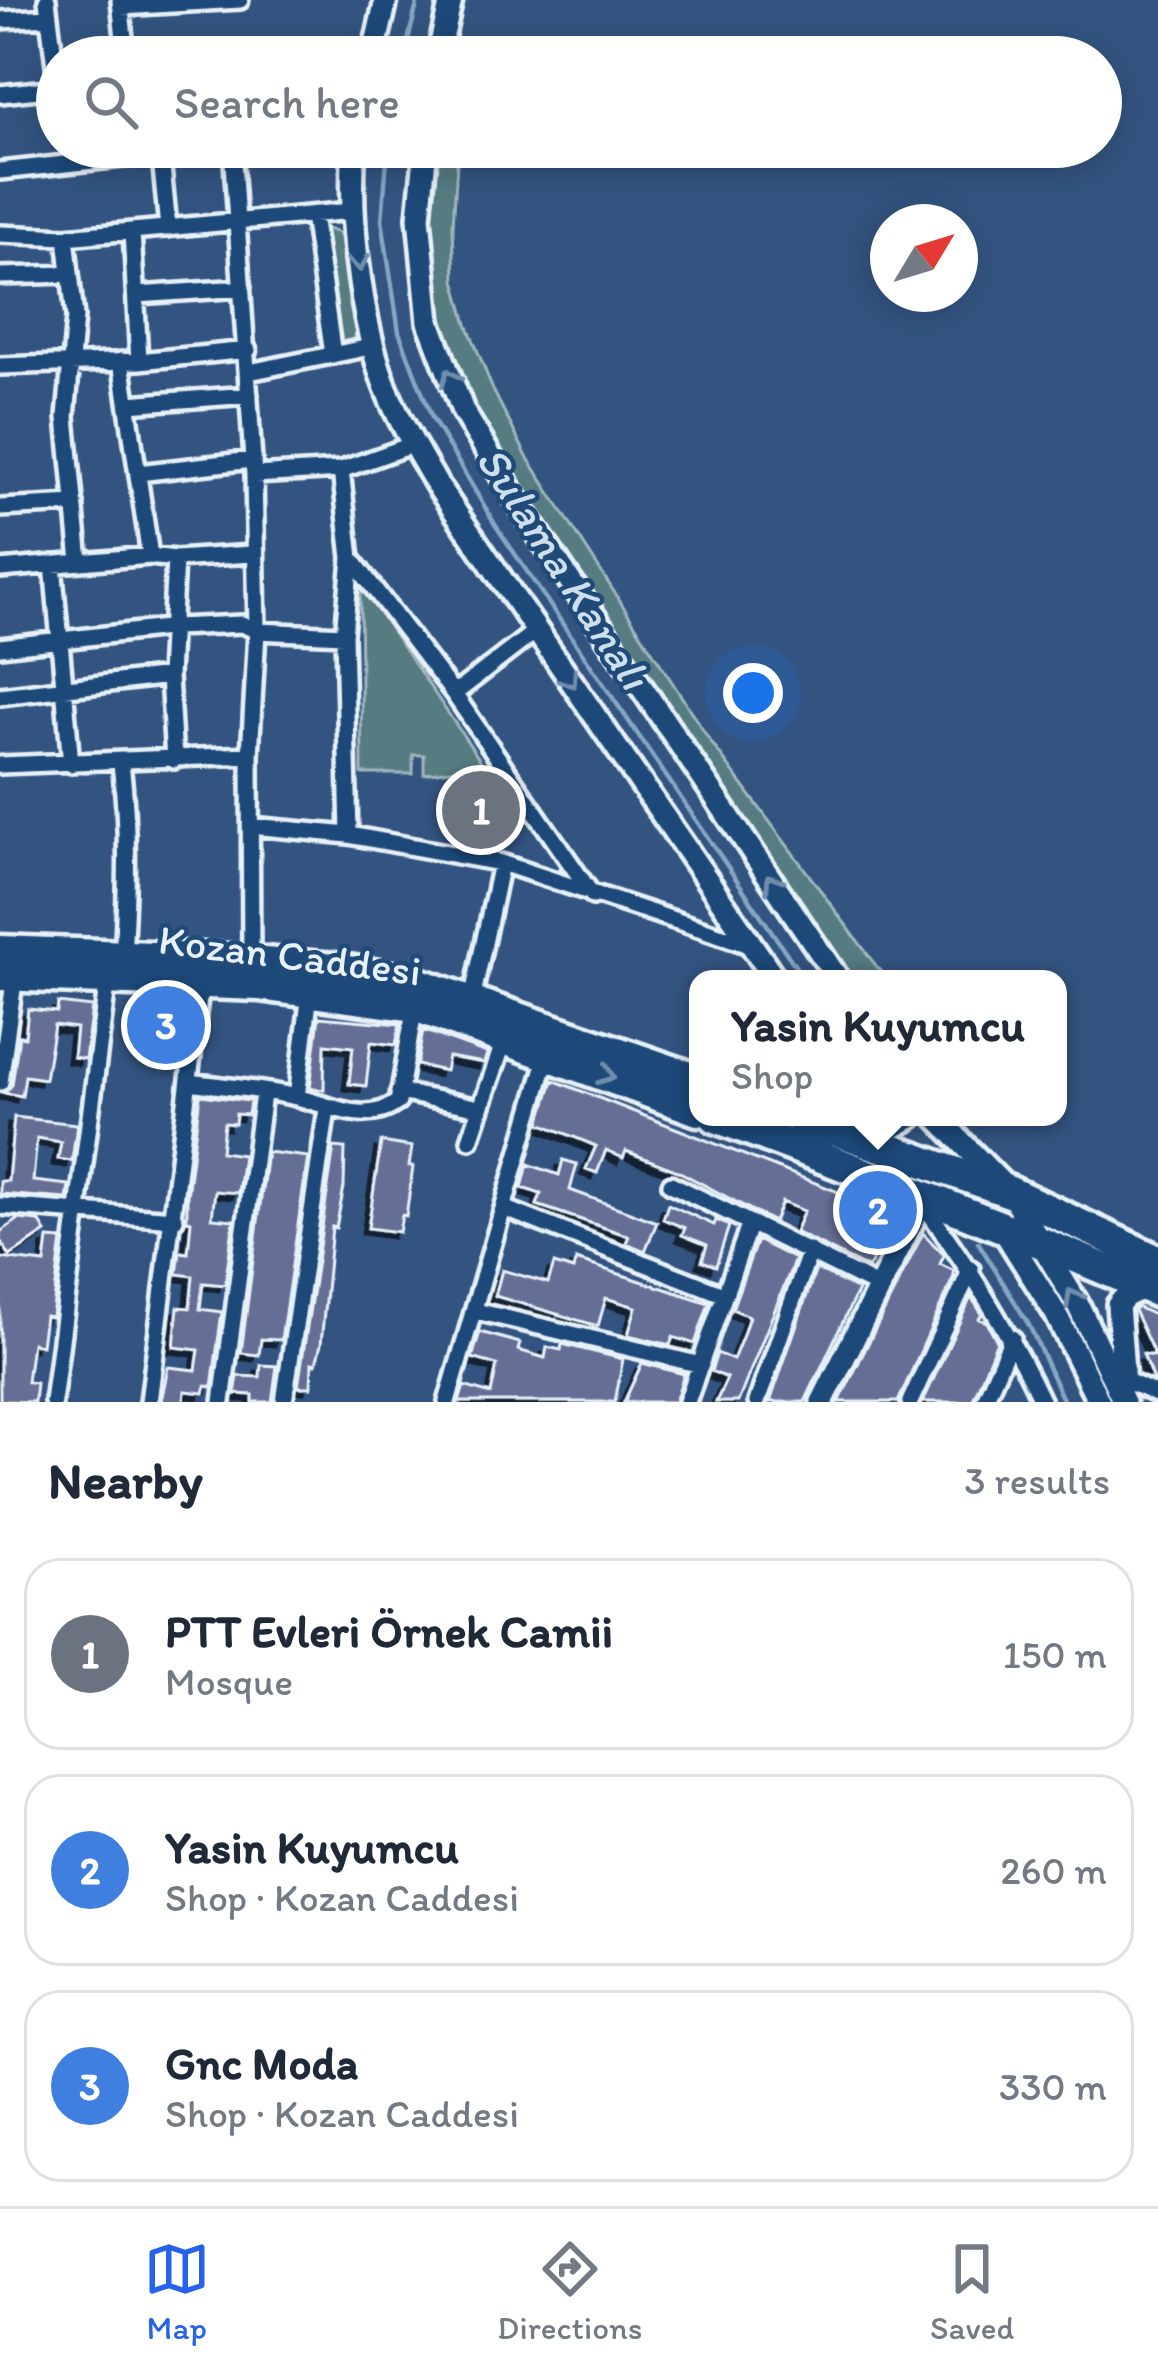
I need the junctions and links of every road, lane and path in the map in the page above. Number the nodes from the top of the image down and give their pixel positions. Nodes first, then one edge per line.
1 (224, 0) edge
2 (240, 0) edge
3 (386, 0) edge
4 (452, 0) edge
5 (121, 3) edge
6 (48, 9) edge
7 (0, 20) edge
8 (124, 36) edge
9 (378, 36) edge
10 (443, 36) edge
11 (36, 88) edge
12 (0, 94) edge
13 (36, 166) edge
14 (162, 168) edge
15 (233, 168) edge
16 (353, 168) edge
17 (424, 168) edge
18 (0, 172) edge
19 (352, 211) junction
20 (313, 214) junction
21 (237, 222) junction
22 (167, 228) junction
23 (132, 231) junction
24 (0, 234) edge
25 (66, 237) junction
26 (70, 274) junction
27 (0, 276) edge
28 (242, 288) junction
29 (137, 295) junction
30 (375, 346) junction
31 (248, 350) junction
32 (333, 355) junction
33 (69, 361) junction
34 (130, 361) junction
35 (0, 366) edge
36 (248, 373) junction
37 (249, 395) junction
38 (128, 404) junction
39 (414, 444) junction
40 (253, 468) junction
41 (341, 470) junction
42 (138, 473) junction
43 (75, 504) junction
44 (0, 508) edge
45 (253, 554) junction
46 (150, 556) junction
47 (351, 557) junction
48 (175, 559) junction
49 (80, 562) junction
50 (53, 564) junction
51 (0, 569) edge
52 (175, 627) junction
53 (537, 630) junction
54 (256, 631) junction
55 (344, 635) junction
56 (58, 644) junction
57 (0, 647) edge
58 (170, 676) junction
59 (63, 689) junction
60 (454, 694) junction
61 (0, 696) edge
62 (250, 755) junction
63 (174, 760) junction
64 (0, 763) edge
65 (122, 763) junction
66 (71, 764) junction
67 (251, 826) junction
68 (349, 835) junction
69 (501, 863) junction
70 (593, 896) junction
71 (754, 946) junction
72 (250, 963) junction
73 (5, 967) edge
74 (115, 967) junction
75 (770, 970) edge
76 (832, 970) edge
77 (201, 982) junction
78 (310, 993) junction
79 (472, 1000) junction
80 (415, 1006) junction
81 (505, 1038) junction
82 (548, 1053) junction
83 (689, 1077) edge
84 (0, 1082) edge
85 (190, 1082) junction
86 (399, 1093) junction
87 (263, 1094) junction
88 (297, 1097) junction
89 (689, 1107) edge
90 (480, 1108) junction
91 (327, 1109) junction
92 (740, 1126) edge
93 (822, 1126) edge
94 (873, 1126) edge
95 (946, 1126) edge
96 (470, 1140) dead end
97 (891, 1153) junction
98 (671, 1184) dead end
99 (914, 1192) junction
100 (1010, 1192) junction
101 (0, 1206) edge
102 (506, 1209) junction
103 (77, 1213) junction
104 (175, 1219) junction
105 (750, 1223) junction
106 (1004, 1231) junction
107 (1040, 1240) junction
108 (810, 1251) junction
109 (971, 1270) junction
110 (1154, 1280) edge
111 (877, 1286) junction
112 (724, 1295) junction
113 (476, 1311) junction
114 (1012, 1338) junction
115 (701, 1365) junction
116 (1125, 1394) edge
117 (1158, 1395) edge
118 (53, 1402) edge
119 (149, 1402) edge
120 (222, 1402) edge
121 (284, 1402) edge
122 (448, 1402) edge
123 (687, 1402) edge
124 (757, 1402) edge
125 (822, 1402) edge
126 (910, 1402) edge
127 (984, 1402) edge
128 (1042, 1402) edge
129 (1099, 1402) edge

1 - 2 street
1 - 5 street
3 - 9 main road
4 - 10 main road
5 - 8 street
6 - 7 street
11 - 12 street
13 - 18 street
14 - 22 street
15 - 21 street
16 - 19 main road
76 -> 17 main road
19 - 20 street
19 -> 30 main road
20 - 21 street
20 - 32 street
21 - 22 street
21 - 28 street
22 - 23 street
23 - 25 street
23 - 29 street
24 - 25 street
25 - 26 street
26 - 27 street
26 - 33 street
28 - 29 street
28 - 31 street
29 - 34 street
30 - 32 street
30 - 39 main road
31 - 34 street
31 - 36 street
32 - 36 street
33 - 34 street
33 - 35 street
33 - 43 street
34 - 38 street
36 - 37 street
37 - 38 street
37 - 40 street
38 - 42 street
39 - 41 street
39 - 53 main road
40 - 41 street
40 - 42 street
40 - 45 street
41 - 47 street
42 - 46 street
43 - 44 street
43 - 49 street
45 - 48 street
45 - 54 street
46 - 48 street
46 - 49 street
47 - 55 street
47 - 60 street
48 - 52 street
49 - 50 street
50 - 51 street
50 - 56 street
52 - 54 street
52 - 56 street
52 - 58 street
53 - 60 street
53 -> 71 main road
54 - 55 street
54 - 62 street
55 - 68 street
56 - 57 street
56 - 59 street
58 - 59 street
58 - 63 street
59 - 61 street
59 - 66 street
60 - 70 street
62 - 63 street
62 - 67 street
63 - 65 street
64 - 66 street
65 - 66 street
65 - 74 street
67 - 68 street
67 - 72 street
68 - 69 street
69 - 70 street
69 - 79 street
70 - 71 street
71 - 75 main road
72 - 74 highway, Kozan Caddesi
72 - 79 highway, Kozan Caddesi
73 - 74 highway, Kozan Caddesi
73 - 84 street
74 - 77 highway, Kozan Caddesi
74 - 103 street
77 - 78 highway, Kozan Caddesi
77 - 85 street
78 - 80 highway, Kozan Caddesi
78 - 88 street
79 - 83 highway, Kozan Caddesi
80 - 81 highway, Kozan Caddesi
80 - 86 street
81 - 82 highway, Kozan Caddesi
81 - 90 street
82 -> 89 highway, Kozan Caddesi
82 - 102 street
85 - 87 street
85 - 104 street
86 - 90 street
86 - 91 street
87 - 88 street
87 - 120 street
88 - 91 street
90 - 96 street
91 - 121 street
92 - 99 highway
93 - 97 highway
94 - 97 main road
95 - 100 main road
97 - 99 main road
97 - 100 highway
98 - 105 street
99 - 106 highway
99 - 109 street
99 - 111 main road
100 - 107 main road
100 - 110 highway
101 - 103 street
102 - 112 street
102 - 113 street
103 - 104 street
103 - 118 street
104 - 119 street
105 - 108 street
105 - 112 street
106 - 107 highway
106 - 129 main road
107 - 110 highway
116 -> 107 main road
108 - 111 street
108 - 124 street
109 - 114 street
109 - 126 street
110 - 116 main road
111 - 125 main road
112 - 115 street
113 - 115 street
113 - 122 street
114 - 127 street
114 - 128 street
115 - 123 street
116 - 117 street

